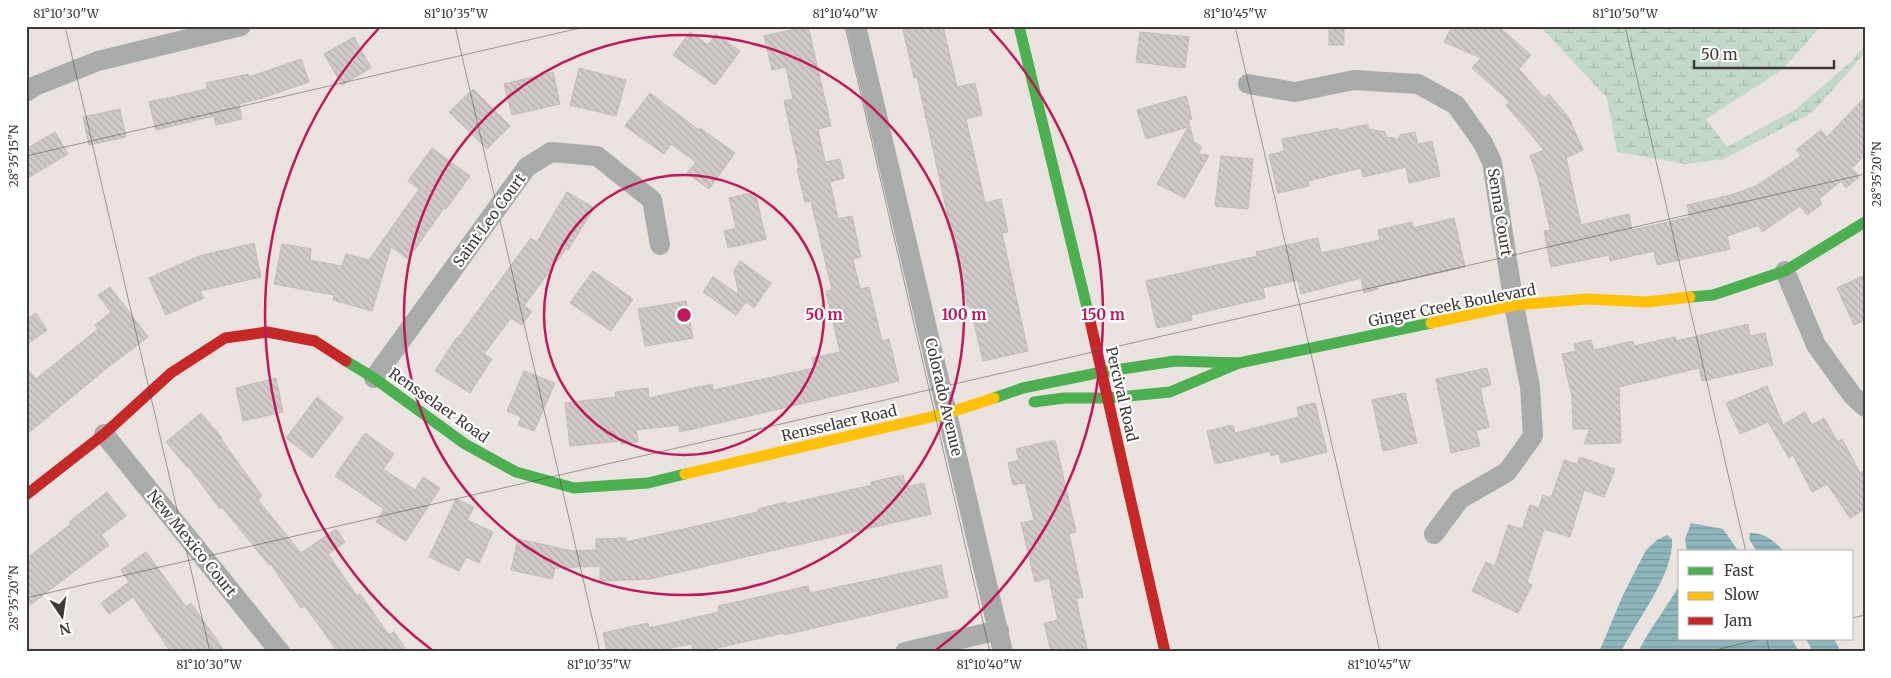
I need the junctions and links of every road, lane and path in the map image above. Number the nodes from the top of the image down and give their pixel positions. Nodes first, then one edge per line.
1 (241, 26) edge
2 (856, 26) edge
3 (1019, 26) edge
4 (1248, 84) dead end
5 (26, 92) edge
6 (1865, 222) edge
7 (660, 245) dead end
8 (1785, 271) junction
9 (1514, 305) junction
10 (1239, 364) junction
11 (1102, 372) junction
12 (374, 378) junction
13 (1108, 398) junction
14 (1026, 403) dead end
15 (1006, 406) dead end
16 (1865, 407) edge
17 (948, 413) junction
18 (104, 434) junction
19 (26, 495) edge
20 (1434, 534) dead end
21 (999, 630) junction
22 (280, 652) edge
23 (905, 652) edge
24 (1004, 652) edge
25 (1165, 652) edge

1 - 5 street
2 - 17 street, Colorado Avenue
3 - 11 street, Percival Road
4 - 9 street, Senna Court
6 - 8 street, Ginger Creek Boulevard
7 - 12 street, Saint Leo Court
8 - 9 street, Ginger Creek Boulevard
8 - 16 street
9 - 10 street, Ginger Creek Boulevard
9 - 20 street, Senna Court
10 - 11 street, Ginger Creek Boulevard
10 - 13 street, Ginger Creek Boulevard
11 - 13 street, Percival Road
11 - 17 street, Rensselaer Road
12 - 17 street, Rensselaer Road
12 - 18 street, Rensselaer Road
13 - 14 street
13 - 25 street, Percival Road
15 - 17 street, Rensselaer Road
17 - 21 street, Colorado Avenue
18 - 19 street, Rensselaer Road
18 - 22 street, New Mexico Court
21 - 23 street
21 - 24 street, Colorado Avenue

